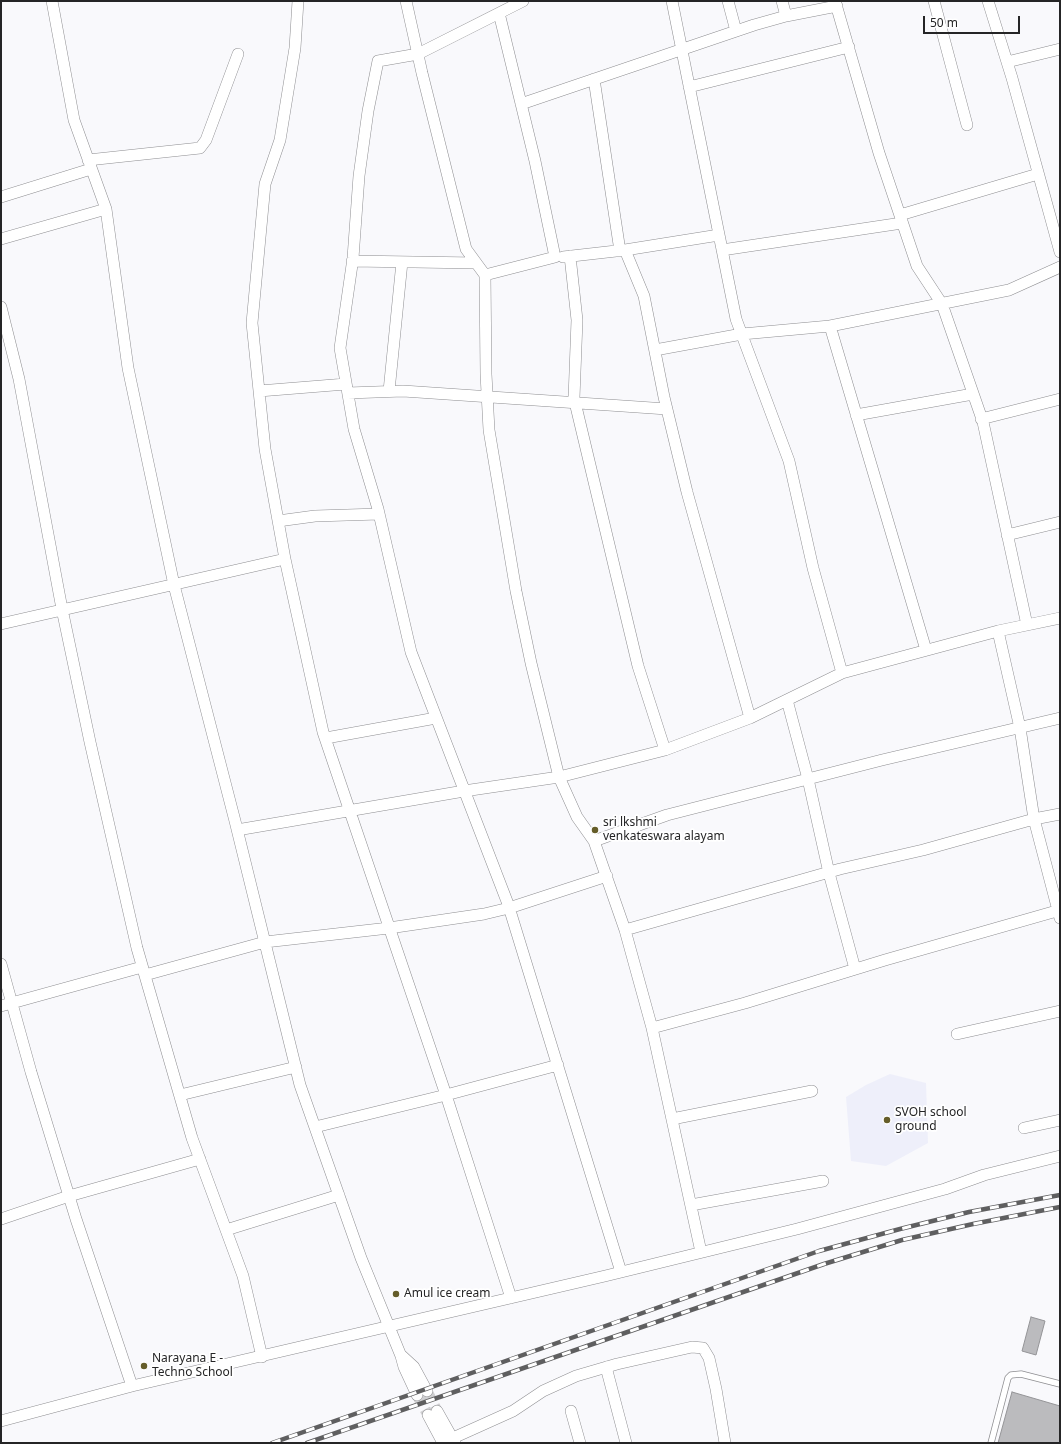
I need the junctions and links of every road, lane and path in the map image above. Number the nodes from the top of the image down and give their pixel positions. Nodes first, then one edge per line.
1 (52, 1) edge
2 (298, 1) edge
3 (406, 1) edge
4 (523, 1) edge
5 (672, 1) edge
6 (728, 1) edge
7 (782, 1) edge
8 (934, 1) edge
9 (988, 1) edge
10 (836, 4) edge
11 (499, 13) junction
12 (786, 16) junction
13 (736, 31) junction
14 (848, 47) junction
15 (681, 49) junction
16 (1060, 49) edge
17 (238, 54) dead end
18 (418, 54) junction
19 (1007, 62) junction
20 (594, 79) junction
21 (688, 87) junction
22 (521, 104) junction
23 (967, 125) dead end
24 (90, 164) junction
25 (1038, 174) junction
26 (1, 197) edge
27 (106, 209) junction
28 (901, 219) junction
29 (719, 235) junction
30 (1, 239) edge
31 (623, 250) junction
32 (722, 250) junction
33 (1060, 252) edge
34 (570, 256) junction
35 (555, 257) junction
36 (352, 261) junction
37 (402, 262) junction
38 (476, 263) junction
39 (1060, 267) edge
40 (485, 275) junction
41 (942, 304) junction
42 (1, 307) edge
43 (830, 326) junction
44 (742, 334) junction
45 (655, 350) junction
46 (347, 388) junction
47 (259, 391) junction
48 (388, 391) junction
49 (973, 394) junction
50 (487, 396) junction
51 (1060, 399) edge
52 (575, 402) junction
53 (667, 409) junction
54 (856, 415) junction
55 (982, 419) junction
56 (379, 514) junction
57 (278, 521) junction
58 (1060, 522) edge
59 (1008, 535) junction
60 (285, 559) junction
61 (174, 585) junction
62 (62, 610) junction
63 (1060, 618) edge
64 (1, 624) edge
65 (1027, 625) junction
66 (998, 631) junction
67 (926, 650) junction
68 (842, 673) junction
69 (787, 700) junction
70 (436, 718) junction
71 (750, 718) junction
72 (1060, 718) edge
73 (1020, 728) junction
74 (326, 738) junction
75 (665, 750) junction
76 (559, 777) junction
77 (808, 778) junction
78 (464, 791) junction
79 (350, 810) junction
80 (1060, 814) edge
81 (1034, 819) junction
82 (237, 830) junction
83 (594, 841) junction
84 (830, 872) junction
85 (607, 876) junction
86 (509, 908) junction
87 (1059, 913) edge
88 (389, 928) junction
89 (625, 930) junction
90 (265, 942) junction
91 (1, 964) edge
92 (855, 969) junction
93 (144, 971) junction
94 (6, 1004) edge
95 (1060, 1011) edge
96 (652, 1028) junction
97 (957, 1034) dead end
98 (558, 1065) junction
99 (296, 1067) junction
100 (812, 1091) dead end
101 (180, 1095) junction
102 (446, 1095) junction
103 (672, 1119) junction
104 (1060, 1120) edge
105 (315, 1126) junction
106 (1024, 1128) dead end
107 (1060, 1156) edge
108 (200, 1160) junction
109 (823, 1181) dead end
110 (339, 1194) junction
111 (69, 1196) junction
112 (691, 1205) junction
113 (1, 1218) edge
114 (226, 1230) junction
115 (701, 1252) junction
116 (622, 1272) junction
117 (511, 1298) junction
118 (389, 1327) junction
119 (262, 1357) junction
120 (606, 1367) junction
121 (1060, 1384) edge
122 (132, 1386) junction
123 (422, 1393) tunnel mouth
124 (571, 1411) dead end
125 (433, 1413) tunnel mouth
126 (1, 1420) edge
127 (450, 1441) edge
128 (580, 1443) edge
129 (626, 1443) edge
130 (725, 1443) edge
131 (992, 1443) edge

1 - 24 street
2 - 47 street
3 - 18 street
4 - 11 street
5 - 15 street
6 - 13 street
7 - 12 street
8 - 23 street
9 - 19 street
10 - 12 street
10 - 14 street
11 - 18 street
11 - 22 street
12 - 13 street
13 - 15 street
14 - 21 street
14 - 28 street
15 - 20 street
15 - 21 street
16 - 19 street
17 - 24 street
18 - 36 street
18 - 38 street
19 - 25 street
20 - 22 street
20 - 31 street
21 - 29 street
22 - 35 street
24 - 26 street
24 - 27 street
25 - 28 street
25 - 33 street
27 - 30 street
27 - 61 street
28 - 32 street
28 - 41 street
29 - 31 street
29 - 32 street
31 - 34 street
31 - 45 street
32 - 44 street
34 - 35 street
34 - 52 street
35 - 40 street
36 - 37 street
36 - 46 street
37 - 38 street
37 - 48 street
38 - 40 street
39 - 41 street
40 - 50 street
41 - 43 street
41 - 49 street
42 - 62 street
43 - 44 street
43 - 54 street
44 - 45 street
44 - 68 street
45 - 53 street
46 - 47 street
46 - 48 street
46 - 56 street
47 - 57 street
48 - 50 street
49 - 54 street
49 - 55 street
50 - 52 street
50 - 76 street
51 - 55 street
52 - 53 street
52 - 75 street
53 - 71 street
54 - 67 street
55 - 59 street
56 - 57 street
56 - 70 street
57 - 60 street
58 - 59 street
59 - 65 street
60 - 61 street
60 - 74 street
61 - 62 street
61 - 82 street
62 - 64 street
62 - 93 street
63 - 65 street
65 - 66 street
66 - 67 street
66 - 73 street
67 - 68 street
68 - 69 street
69 - 71 street
69 - 77 street
70 - 74 street
70 - 78 street
71 - 75 street
72 - 73 street
73 - 77 street
73 - 81 street
74 - 79 street
75 - 76 street
76 - 78 street
76 - 83 street
77 - 83 street
77 - 84 street
78 - 79 street
78 - 86 street
79 - 82 street
79 - 88 street
80 - 81 street
81 - 84 street
81 - 87 street
82 - 90 street
83 - 85 street
84 - 89 street
84 - 92 street
85 - 86 street
85 - 89 street
86 - 88 street
86 - 98 street
87 - 92 street
88 - 90 street
88 - 102 street
89 - 96 street
90 - 93 street
90 - 99 street
91 - 94 street
92 - 96 street
93 - 94 street
93 - 101 street
94 - 111 street
95 - 97 street
96 - 103 street
98 - 102 street
98 - 116 street
99 - 101 street
99 - 105 street
100 - 103 street
101 - 108 street
102 - 105 street
102 - 117 street
103 - 112 street
104 - 106 street
105 - 110 street
107 - 115 street
108 - 111 street
108 - 114 street
109 - 112 street
110 - 114 street
110 - 118 street
111 - 113 street
111 - 122 street
112 - 115 street
114 - 119 street
115 - 116 street
116 - 117 street
117 - 118 street
118 - 119 street
118 - 123 street
119 - 122 street
120 - 127 street
120 - 129 street
120 - 130 street
121 - 131 lane
122 - 126 street
124 - 128 street
125 - 127 street

